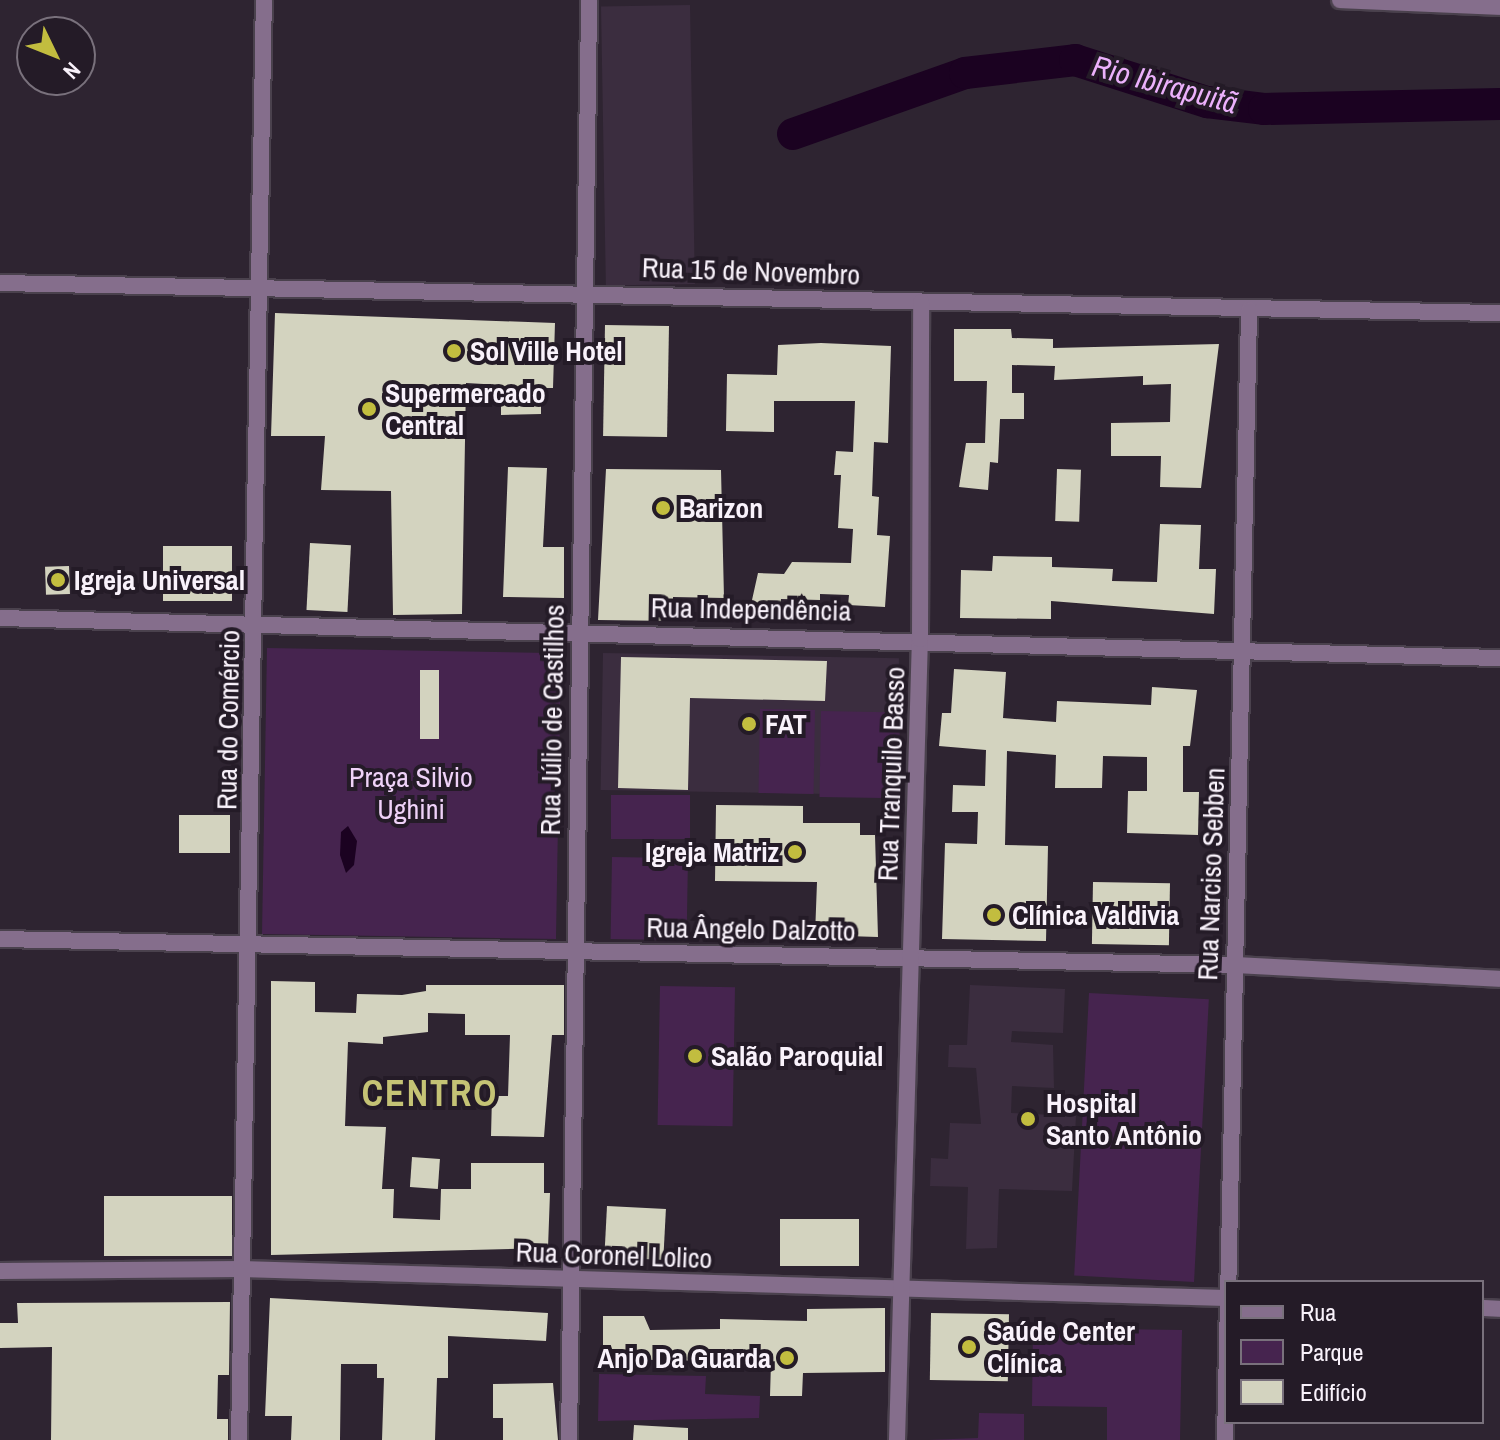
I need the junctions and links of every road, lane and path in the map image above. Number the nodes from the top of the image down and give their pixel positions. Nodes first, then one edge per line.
1 (264, 0) edge
2 (589, 0) edge
3 (1340, 0) edge
4 (1466, 3) edge
5 (1500, 7) edge
6 (0, 283) edge
7 (260, 286) junction
8 (585, 292) junction
9 (921, 302) junction
10 (1249, 310) junction
11 (1500, 313) edge
12 (0, 618) edge
13 (255, 623) junction
14 (579, 631) junction
15 (920, 639) junction
16 (1243, 651) junction
17 (1500, 658) edge
18 (0, 939) edge
19 (249, 944) junction
20 (575, 952) junction
21 (912, 957) junction
22 (1234, 965) junction
23 (1500, 979) edge
24 (241, 1269) junction
25 (0, 1271) edge
26 (571, 1280) junction
27 (1225, 1280) edge
28 (901, 1291) junction
29 (1224, 1298) edge
30 (239, 1440) edge
31 (569, 1440) edge
32 (897, 1440) edge

1 - 7 street, Rua do Comércio
2 - 8 street, Rua Júlio de Castilhos
3 - 4 street
4 - 5 street
6 - 7 street, Rua 15 de Novembro
7 - 8 street, Rua 15 de Novembro
7 - 13 street, Rua do Comércio
8 - 9 street, Rua 15 de Novembro
8 - 14 street, Rua Júlio de Castilhos
9 - 10 street, Rua 15 de Novembro
9 - 15 street, Rua Tranquilo Basso
10 - 11 street, Rua 15 de Novembro
10 - 16 street, Rua Narciso Sebben
12 - 13 street, Rua Independência
13 - 14 street, Rua Independência
13 - 19 street, Rua do Comércio
14 - 15 street, Rua Independência
14 - 20 street, Rua Júlio de Castilhos
15 - 16 street, Rua Independência
15 - 21 street, Rua Tranquilo Basso
16 - 17 street, Rua Independência
16 - 22 street, Rua Narciso Sebben
18 - 19 street, Rua Ângelo Dalzotto
19 - 20 street, Rua Ângelo Dalzotto
19 - 24 street, Rua do Comércio
20 - 21 street, Rua Ângelo Dalzotto
20 - 26 street, Rua Júlio de Castilhos
21 - 22 street, Rua Ângelo Dalzotto
21 - 28 street, Rua Tranquilo Basso
22 - 23 street, Rua Ângelo Dalzotto
22 - 27 street, Rua Narciso Sebben
24 - 25 street, Rua Coronel Lolico
24 - 26 street, Rua Coronel Lolico
24 - 30 street, Rua do Comércio
26 - 28 street, Rua Coronel Lolico
26 - 31 street, Rua Júlio de Castilhos
28 - 29 street, Rua Coronel Lolico
28 - 32 street, Rua Tranquilo Basso

